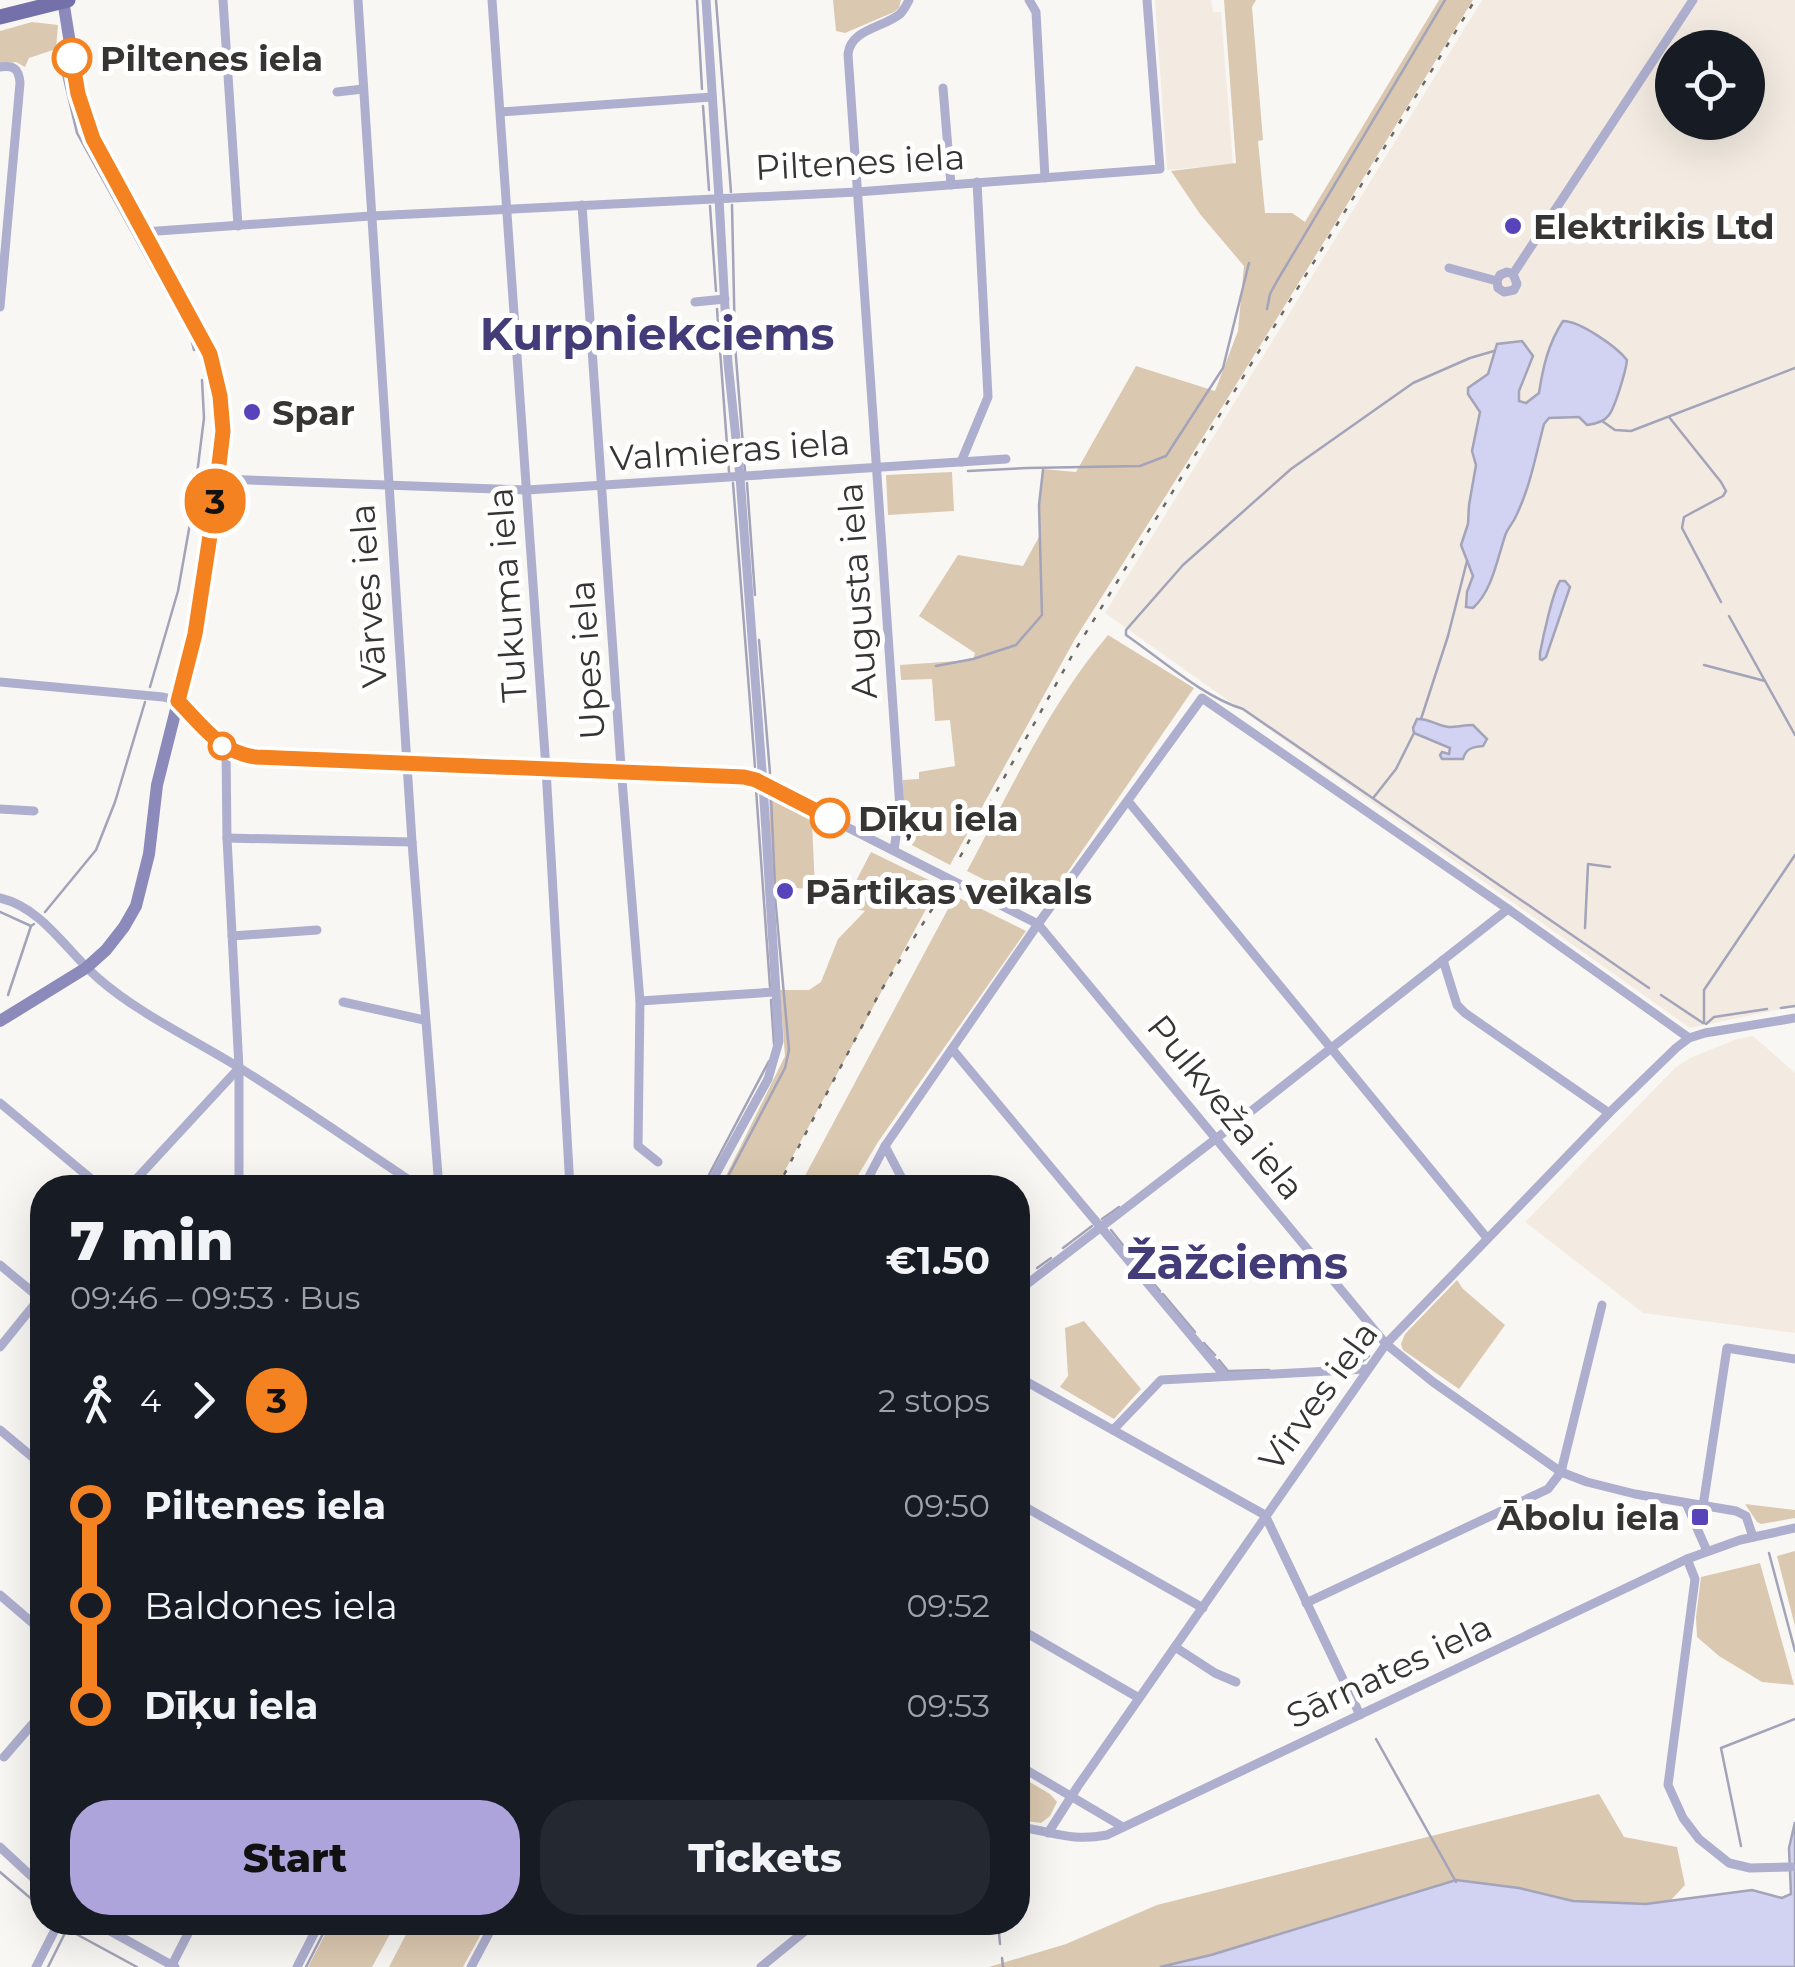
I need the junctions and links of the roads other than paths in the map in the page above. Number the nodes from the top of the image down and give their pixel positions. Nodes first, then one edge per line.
1 (65, 0) edge
2 (223, 0) edge
3 (358, 0) edge
4 (492, 0) edge
5 (706, 0) edge
6 (909, 0) edge
7 (1030, 0) edge
8 (1147, 0) edge
9 (1694, 0) edge
10 (0, 17) edge
11 (0, 67) edge
12 (943, 88) dead end
13 (364, 89) junction
14 (336, 92) dead end
15 (712, 97) junction
16 (501, 112) junction
17 (1045, 178) junction
18 (977, 182) junction
19 (950, 184) junction
20 (857, 192) junction
21 (720, 198) junction
22 (582, 205) junction
23 (508, 209) junction
24 (372, 216) junction
25 (238, 226) junction
26 (144, 232) junction
27 (1450, 268) dead end
28 (1513, 274) junction
29 (1497, 281) junction
30 (726, 300) junction
31 (694, 302) dead end
32 (0, 308) edge
33 (1006, 459) dead end
34 (962, 462) junction
35 (877, 468) junction
36 (740, 478) junction
37 (218, 480) junction
38 (602, 485) junction
39 (388, 486) junction
40 (527, 490) junction
41 (0, 682) edge
42 (178, 701) junction
43 (226, 749) junction
44 (408, 762) junction
45 (546, 769) junction
46 (622, 772) junction
47 (763, 784) junction
48 (1128, 801) junction
49 (0, 808) edge
50 (34, 812) dead end
51 (228, 838) junction
52 (412, 842) junction
53 (894, 850) junction
54 (0, 898) edge
55 (1508, 909) junction
56 (1038, 924) junction
57 (316, 930) dead end
58 (232, 936) junction
59 (1443, 960) junction
60 (86, 968) junction
61 (774, 992) junction
62 (640, 1001) junction
63 (343, 1002) dead end
64 (1795, 1018) edge
65 (424, 1020) junction
66 (0, 1021) edge
67 (1689, 1038) junction
68 (952, 1049) junction
69 (1330, 1049) junction
70 (240, 1068) junction
71 (0, 1103) edge
72 (1609, 1113) junction
73 (1216, 1138) junction
74 (885, 1146) junction
75 (658, 1162) dead end
76 (86, 1175) edge
77 (140, 1175) edge
78 (238, 1175) edge
79 (401, 1175) edge
80 (438, 1175) edge
81 (569, 1175) edge
82 (715, 1175) edge
83 (870, 1175) edge
84 (900, 1175) edge
85 (1099, 1227) junction
86 (1487, 1238) junction
87 (0, 1265) edge
88 (1030, 1281) edge
89 (30, 1289) edge
90 (1602, 1305) dead end
91 (30, 1312) edge
92 (1386, 1344) junction
93 (0, 1347) edge
94 (1795, 1359) edge
95 (1366, 1369) junction
96 (1225, 1376) junction
97 (1030, 1384) edge
98 (0, 1430) edge
99 (1113, 1430) junction
100 (30, 1456) edge
101 (1561, 1472) junction
102 (1686, 1503) junction
103 (1703, 1506) junction
104 (1030, 1511) edge
105 (1266, 1515) junction
106 (1795, 1528) edge
107 (1753, 1537) junction
108 (1707, 1551) junction
109 (1687, 1559) junction
110 (0, 1595) edge
111 (1306, 1604) junction
112 (1203, 1608) junction
113 (30, 1621) edge
114 (1030, 1635) edge
115 (1175, 1648) junction
116 (1236, 1682) dead end
117 (1139, 1698) junction
118 (1360, 1716) junction
119 (30, 1728) edge
120 (4, 1758) dead end
121 (1030, 1772) edge
122 (1072, 1796) junction
123 (1123, 1827) junction
124 (1030, 1829) edge
125 (1048, 1833) junction
126 (0, 1847) edge
127 (1791, 1867) dead end
128 (30, 1875) edge
129 (52, 1935) edge
130 (118, 1935) edge
131 (188, 1935) edge
132 (313, 1935) edge
133 (489, 1935) edge
134 (800, 1935) edge
135 (174, 1966) edge
136 (36, 1967) edge
137 (297, 1967) edge
138 (472, 1967) edge
139 (762, 1967) edge

1 - 10 main road
1 - 26 street
2 - 25 street
3 - 13 street, Vārves iela
4 - 16 street, Tukuma iela
5 - 15 street
6 - 20 street, Augusta iela
7 - 17 street
8 - 17 street, Piltenes iela
9 - 28 street
11 - 32 street
12 - 19 street
13 - 14 street
13 - 24 street, Vārves iela
15 - 16 street
15 - 21 street
16 - 23 street, Tukuma iela
17 - 18 street, Piltenes iela
18 - 19 street, Piltenes iela
18 - 34 street
19 - 20 street, Piltenes iela
20 - 21 street, Piltenes iela
20 - 35 street, Augusta iela
21 - 22 street, Piltenes iela
21 - 30 street
22 - 23 street, Piltenes iela
22 - 38 street, Upes iela
23 - 24 street, Piltenes iela
23 - 40 street, Tukuma iela
24 - 25 street, Piltenes iela
24 - 39 street, Vārves iela
25 - 26 street, Piltenes iela
26 - 37 street
27 - 29 street
28 - 29 street
28 - 29 street
30 - 31 street
30 - 36 street
33 - 34 street, Valmieras iela
34 - 35 street, Valmieras iela
35 - 36 street, Valmieras iela
35 - 53 street, Augusta iela
36 - 38 street, Valmieras iela
36 - 47 street
37 - 39 street, Valmieras iela
37 - 42 street
38 - 40 street, Valmieras iela
38 - 46 street, Upes iela
39 - 40 street, Valmieras iela
39 - 44 street, Vārves iela
40 - 45 street, Tukuma iela
41 - 42 street
42 - 43 street
42 - 60 street
43 - 44 street, Pulkveža iela
43 - 51 street
44 - 45 street, Pulkveža iela
44 - 52 street, Vārves iela
45 - 46 street, Pulkveža iela
45 - 81 street, Tukuma iela
46 - 47 street, Pulkveža iela
46 - 62 street, Upes iela
47 - 53 street, Pulkveža iela
47 - 61 street
48 - 55 street
48 - 56 street
48 - 69 street
49 - 50 street
51 - 52 street
51 - 58 street
52 - 65 street, Vārves iela
53 - 56 street, Pulkveža iela
54 - 60 street
55 - 59 street
55 - 67 street
56 - 68 street
56 - 73 street, Pulkveža iela
57 - 58 street
58 - 70 street
59 - 69 street
59 - 72 street
60 - 66 street
60 - 70 street
61 - 62 street
61 - 82 street
62 - 75 street, Upes iela
63 - 65 street
64 - 67 street
65 - 80 street, Vārves iela
67 - 72 street, Virves iela
68 - 74 street
68 - 85 street
69 - 73 street
69 - 86 street
70 - 77 street
70 - 78 street
70 - 79 street
71 - 76 street
72 - 86 street, Virves iela
73 - 85 street
73 - 92 street, Pulkveža iela
74 - 83 street
74 - 84 street
85 - 88 street
85 - 96 street
86 - 92 street, Virves iela
87 - 89 street
90 - 101 street
91 - 93 street
92 - 95 street, Virves iela
92 - 101 street, Pulkveža iela
94 - 103 street
95 - 96 street
95 - 105 street, Virves iela
96 - 99 street
97 - 99 street
98 - 100 street
99 - 105 street
101 - 102 street, Pulkveža iela
101 - 111 street
102 - 103 street, Pulkveža iela
102 - 108 street
103 - 107 street, Pulkveža iela
104 - 112 street
105 - 111 street
105 - 112 street, Virves iela
106 - 107 street, Sārnates iela
107 - 108 street, Sārnates iela
108 - 109 street, Sārnates iela
109 - 118 street, Sārnates iela
109 - 127 street
110 - 113 street
111 - 118 street
112 - 115 street, Virves iela
114 - 117 street
115 - 116 street
115 - 117 street, Virves iela
117 - 122 street, Virves iela
118 - 123 street, Sārnates iela
119 - 120 street
121 - 122 street
122 - 123 street
122 - 125 street, Virves iela
123 - 125 street
124 - 125 street
126 - 128 street
129 - 136 street
130 - 135 street
131 - 135 street
132 - 137 street
133 - 138 street
134 - 139 street

